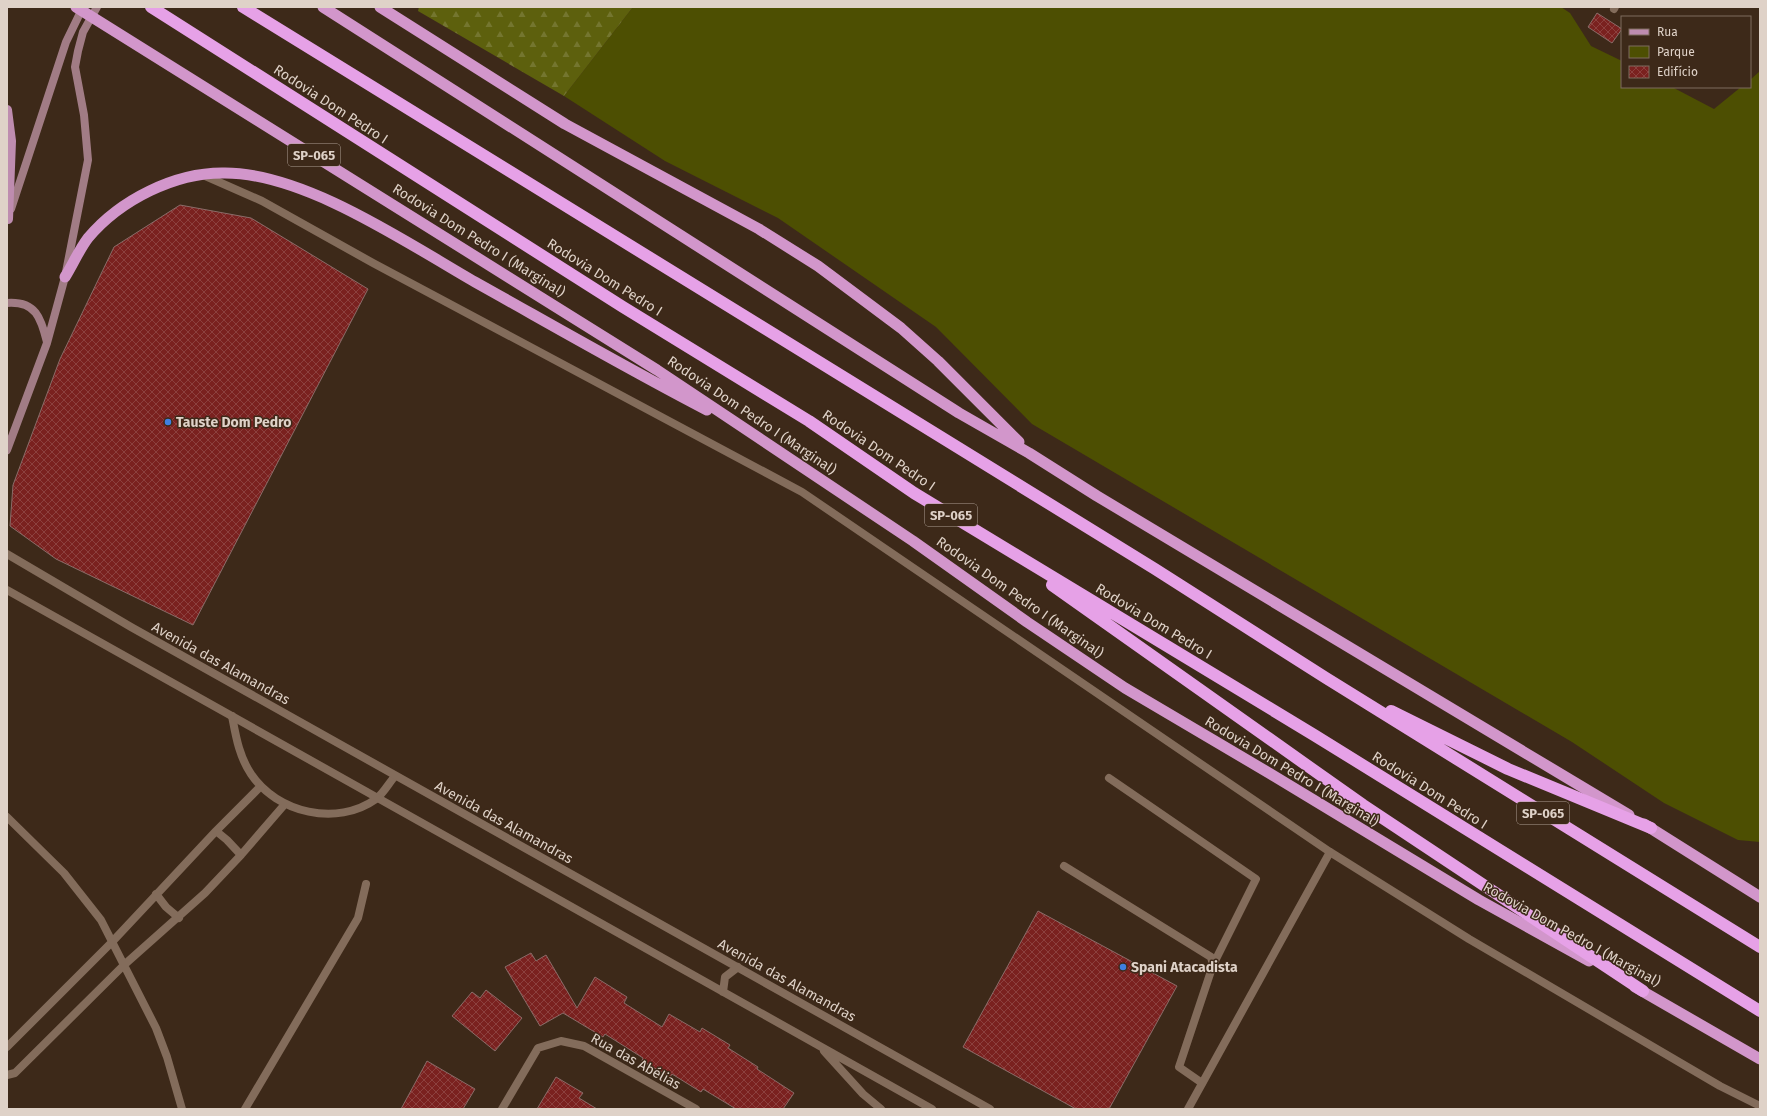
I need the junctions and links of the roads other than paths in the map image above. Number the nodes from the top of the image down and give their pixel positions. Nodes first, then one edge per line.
1 (76, 7) edge
2 (83, 7) edge
3 (97, 7) edge
4 (151, 7) edge
5 (243, 7) edge
6 (323, 7) edge
7 (380, 7) edge
8 (7, 110) edge
9 (200, 174) junction
10 (7, 221) edge
11 (65, 277) junction
12 (7, 303) edge
13 (47, 343) junction
14 (758, 437) junction
15 (7, 450) edge
16 (1029, 452) junction
17 (969, 526) junction
18 (7, 555) edge
19 (7, 590) edge
20 (1326, 678) junction
21 (232, 716) junction
22 (395, 776) junction
23 (1109, 778) dead end
24 (262, 786) junction
25 (378, 798) junction
26 (285, 804) junction
27 (7, 817) edge
28 (1652, 828) junction
29 (216, 831) junction
30 (1330, 852) junction
31 (241, 855) junction
32 (1064, 866) dead end
33 (366, 884) dead end
34 (156, 894) junction
35 (1760, 898) edge
36 (179, 918) junction
37 (112, 942) junction
38 (1760, 947) edge
39 (124, 965) junction
40 (1213, 965) junction
41 (738, 967) junction
42 (1642, 991) junction
43 (723, 992) junction
44 (1760, 1010) edge
45 (819, 1046) junction
46 (7, 1047) edge
47 (1760, 1058) edge
48 (7, 1075) edge
49 (1202, 1083) junction
50 (1760, 1106) edge
51 (182, 1109) edge
52 (245, 1109) edge
53 (502, 1109) edge
54 (696, 1109) edge
55 (880, 1109) edge
56 (932, 1109) edge
57 (990, 1109) edge
58 (1188, 1109) edge

1 - 14 highway, Rodovia Dom Pedro I (Marginal) / SP-065
2 - 10 main road
3 - 11 main road
4 - 17 highway, Rodovia Dom Pedro I / SP-065
5 - 20 highway, SP-065
6 - 16 highway
7 - 16 highway
8 - 10 main road
9 - 11 highway
9 - 14 highway
9 - 30 street
11 - 13 main road
12 - 13 main road
13 - 15 main road
14 - 42 highway, Rodovia Dom Pedro I (Marginal) / SP-065
16 - 28 highway
17 - 42 highway
17 - 44 highway, Rodovia Dom Pedro I / SP-065
18 - 22 street, Avenida das Alamandras
19 - 21 street
20 - 28 highway
20 - 38 highway, SP-065
21 - 24 street
21 - 25 street
22 - 25 street
22 - 41 street, Avenida das Alamandras
23 - 40 street
24 - 26 street
24 - 29 street
25 - 26 street
25 - 43 street
26 - 31 street
27 - 37 street
28 - 35 highway
29 - 31 street
29 - 34 street
30 - 49 street
30 - 50 street
31 - 36 street
32 - 40 street
33 - 52 street
34 - 36 street
34 - 37 street
36 - 39 street
37 - 39 street
37 - 46 street
39 - 48 street
39 - 51 street
40 - 49 street
41 - 43 street
41 - 57 street, Avenida das Alamandras
42 - 47 highway, Rodovia Dom Pedro I (Marginal) / SP-065
43 - 45 street
45 - 55 street
45 - 56 street
49 - 58 street
53 - 54 street, Rua das Abélias

